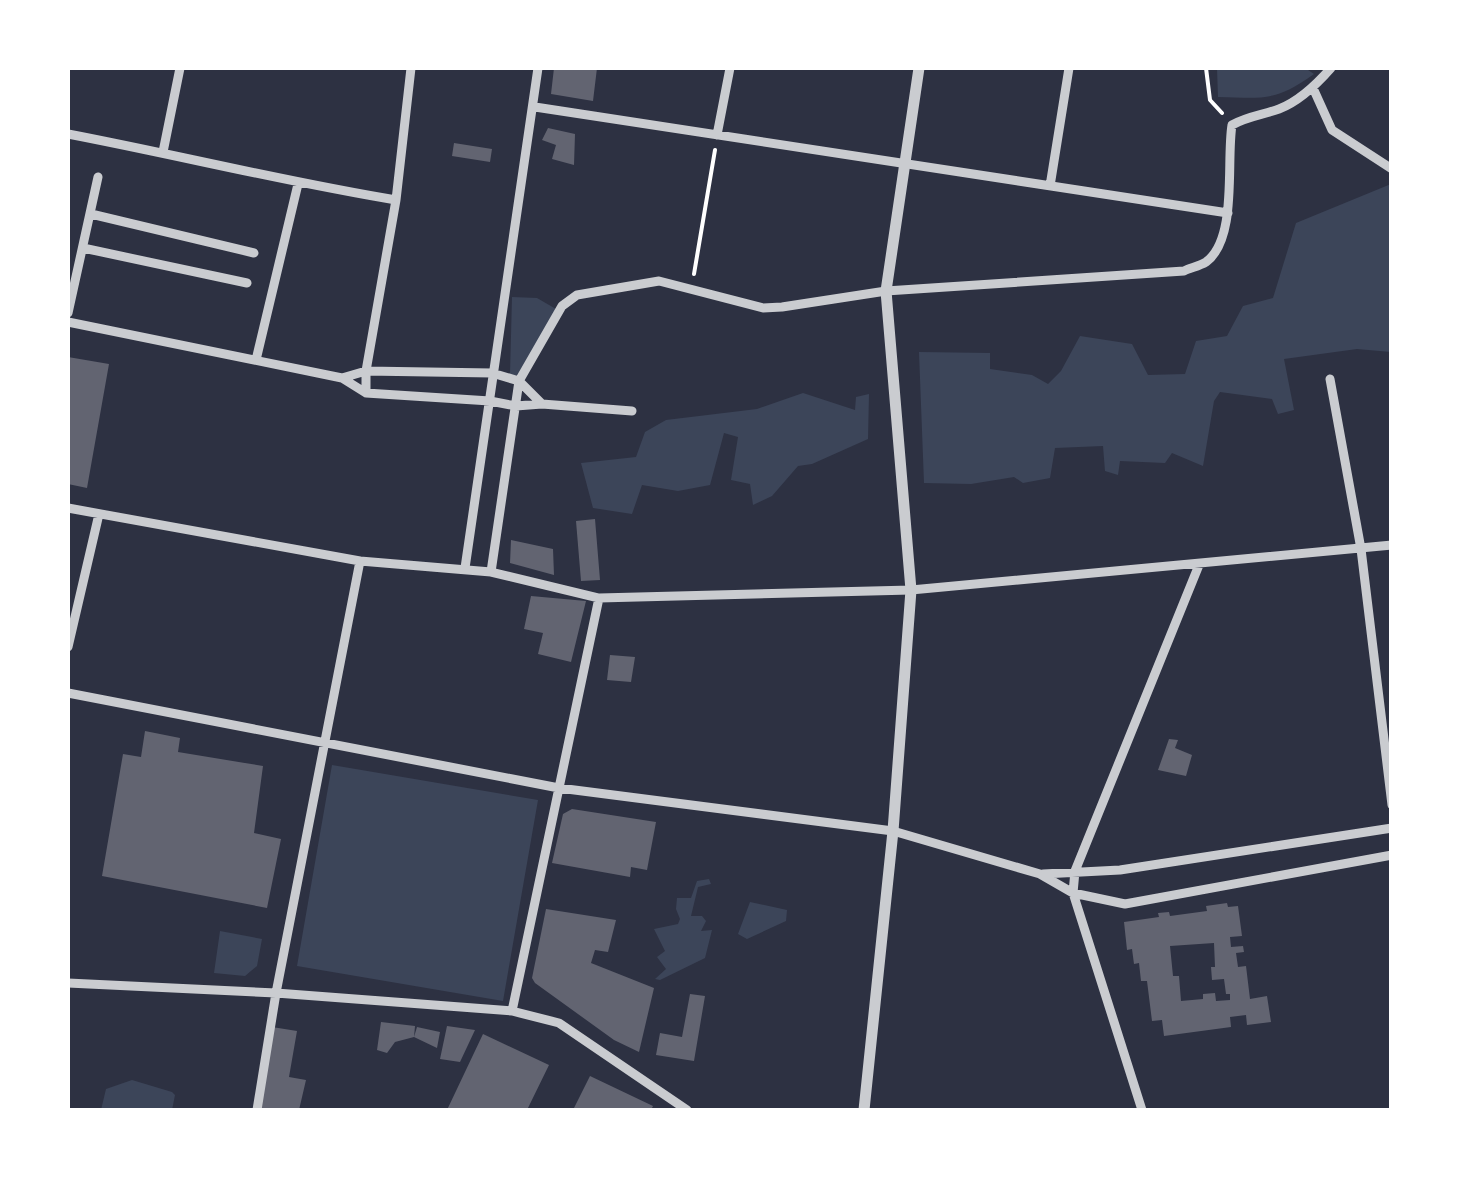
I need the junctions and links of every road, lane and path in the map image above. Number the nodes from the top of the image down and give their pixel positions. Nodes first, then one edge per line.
1 (180, 68) edge
2 (411, 68) edge
3 (538, 68) edge
4 (730, 68) edge
5 (919, 68) edge
6 (1069, 68) edge
7 (1206, 68) edge
8 (1330, 68) edge
9 (1313, 88) junction
10 (535, 108) junction
11 (1232, 125) junction
12 (68, 134) edge
13 (717, 135) junction
14 (163, 152) junction
15 (906, 164) junction
16 (1392, 169) edge
17 (98, 176) dead end
18 (298, 184) junction
19 (1050, 186) junction
20 (396, 200) junction
21 (1228, 213) junction
22 (91, 214) junction
23 (83, 248) junction
24 (254, 253) dead end
25 (247, 283) dead end
26 (692, 289) junction
27 (886, 292) junction
28 (68, 314) edge
29 (68, 322) edge
30 (256, 360) junction
31 (366, 371) junction
32 (492, 373) junction
33 (342, 378) junction
34 (1330, 379) dead end
35 (519, 381) junction
36 (366, 392) junction
37 (490, 401) junction
38 (542, 404) junction
39 (516, 406) junction
40 (632, 411) dead end
41 (68, 508) edge
42 (98, 514) junction
43 (1392, 545) edge
44 (1361, 549) junction
45 (360, 561) junction
46 (1199, 565) junction
47 (465, 568) junction
48 (490, 572) junction
49 (911, 590) junction
50 (599, 598) junction
51 (68, 647) edge
52 (68, 693) edge
53 (324, 742) junction
54 (559, 788) junction
55 (1392, 804) edge
56 (1392, 828) edge
57 (893, 832) junction
58 (1392, 855) edge
59 (1075, 871) junction
60 (1040, 874) junction
61 (1072, 894) junction
62 (68, 983) edge
63 (276, 993) junction
64 (512, 1011) junction
65 (257, 1110) edge
66 (686, 1110) edge
67 (864, 1110) edge
68 (1142, 1110) edge

1 - 14 street
2 - 20 street
3 - 10 street
4 - 13 street
5 - 15 street
6 - 19 street
7 - 11 path
8 - 9 street
9 - 11 street
9 - 16 street
10 - 13 street
10 - 32 street
11 - 21 street
12 - 14 street
13 - 15 street
13 - 26 path
14 - 18 street
15 - 19 street
15 - 27 street
17 - 22 street
18 - 20 street
18 - 30 street
19 - 21 street
20 - 31 street
21 - 27 street
22 - 23 street
22 - 24 street
23 - 25 street
23 - 28 street
26 - 27 street
26 - 35 street
27 - 49 street
29 - 30 street
30 - 33 street
31 - 32 street
31 - 33 street
31 - 36 street
32 - 35 street
32 - 37 street
33 - 36 street
34 - 44 street
35 - 38 street
35 - 39 street
36 - 37 street
37 - 39 street
37 - 47 street
38 - 39 street
38 - 40 street
39 - 48 street
41 - 42 street
42 - 45 street
42 - 51 street
43 - 44 street
44 - 46 street
44 - 55 street
45 - 47 street
45 - 53 street
46 - 49 street
46 - 59 street
47 - 48 street
48 - 50 street
49 - 50 street
49 - 57 street
50 - 54 street
52 - 53 street
53 - 54 street
53 - 63 street
54 - 57 street
54 - 64 street
56 - 59 street
57 - 60 street
57 - 67 street
58 - 61 street
59 - 60 street
59 - 61 street
60 - 61 street
61 - 68 street
62 - 63 street
63 - 64 street
63 - 65 street
64 - 66 street

